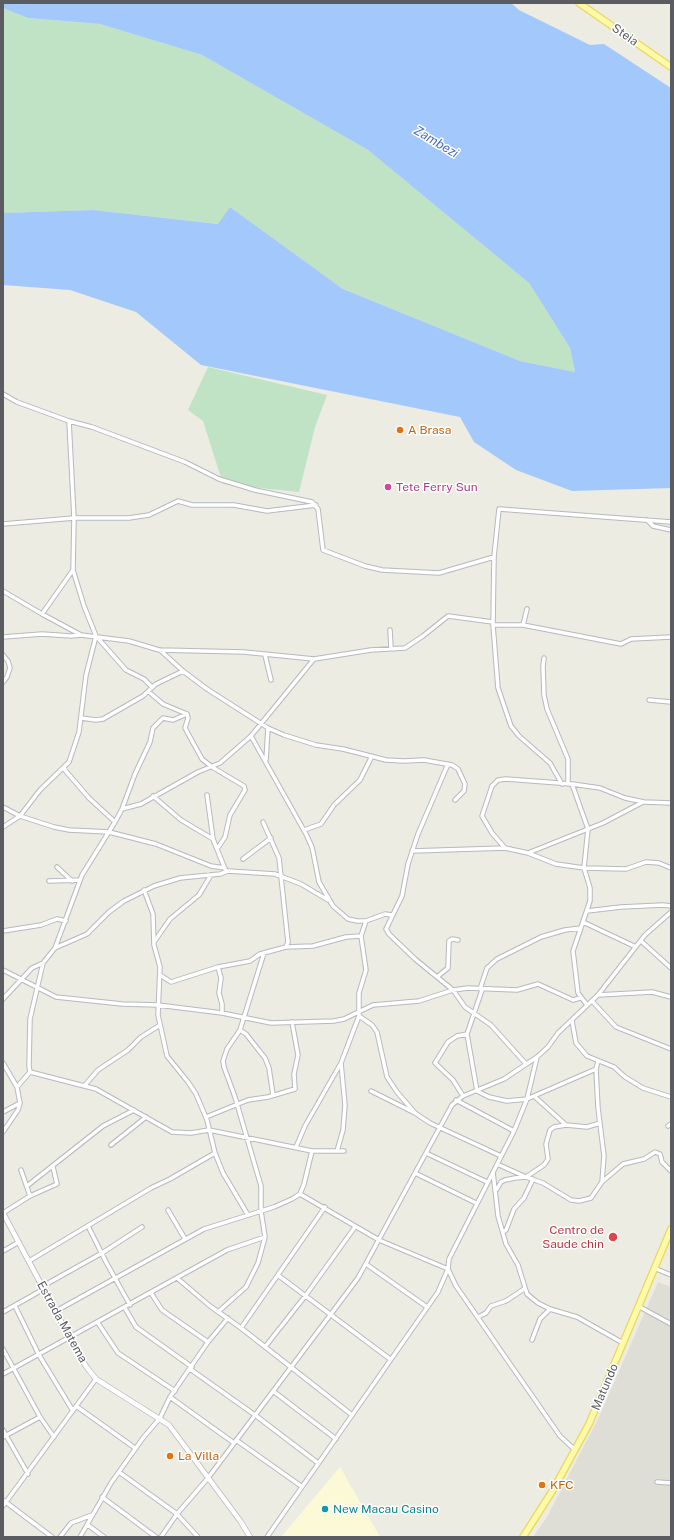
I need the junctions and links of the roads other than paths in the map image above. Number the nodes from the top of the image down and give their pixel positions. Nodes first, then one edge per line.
1 (579, 3) edge
2 (671, 67) edge
3 (3, 394) edge
4 (68, 421) junction
5 (316, 505) junction
6 (74, 518) junction
7 (647, 520) junction
8 (671, 522) edge
9 (3, 524) edge
10 (671, 530) edge
11 (494, 557) junction
12 (73, 570) junction
13 (3, 590) edge
14 (527, 609) dead end
15 (42, 614) junction
16 (493, 624) junction
17 (523, 625) junction
18 (390, 630) dead end
19 (81, 634) junction
20 (96, 636) junction
21 (3, 637) edge
22 (671, 637) edge
23 (391, 648) junction
24 (159, 650) junction
25 (265, 655) junction
26 (3, 656) edge
27 (544, 658) dead end
28 (314, 659) junction
29 (183, 672) junction
30 (271, 680) dead end
31 (3, 682) edge
32 (152, 687) junction
33 (149, 692) junction
34 (649, 700) dead end
35 (671, 702) edge
36 (187, 714) junction
37 (81, 718) junction
38 (261, 723) junction
39 (268, 728) junction
40 (251, 736) junction
41 (372, 756) junction
42 (266, 761) junction
43 (448, 764) junction
44 (212, 767) junction
45 (64, 769) junction
46 (562, 784) junction
47 (570, 784) junction
48 (207, 795) dead end
49 (153, 796) junction
50 (455, 800) dead end
51 (644, 802) junction
52 (671, 803) edge
53 (3, 807) edge
54 (122, 809) junction
55 (20, 816) junction
56 (115, 822) junction
57 (264, 822) dead end
58 (3, 827) edge
59 (588, 829) junction
60 (304, 830) junction
61 (109, 832) junction
62 (271, 838) junction
63 (213, 839) junction
64 (505, 848) junction
65 (217, 850) junction
66 (412, 851) junction
67 (528, 853) junction
68 (243, 859) dead end
69 (57, 866) dead end
70 (584, 868) junction
71 (671, 868) edge
72 (225, 870) junction
73 (65, 875) junction
74 (211, 875) junction
75 (281, 876) junction
76 (80, 880) junction
77 (49, 881) dead end
78 (72, 881) junction
79 (63, 882) junction
80 (144, 890) junction
81 (328, 900) junction
82 (671, 906) edge
83 (587, 911) junction
84 (671, 912) edge
85 (392, 915) junction
86 (66, 921) junction
87 (366, 921) junction
88 (583, 922) junction
89 (581, 928) junction
90 (3, 931) edge
91 (361, 936) junction
92 (458, 940) dead end
93 (640, 941) junction
94 (154, 942) junction
95 (286, 947) junction
96 (636, 947) junction
97 (55, 948) junction
98 (264, 953) junction
99 (43, 963) junction
100 (218, 967) junction
101 (671, 968) edge
102 (3, 970) edge
103 (160, 975) junction
104 (437, 977) junction
105 (21, 980) junction
106 (38, 989) junction
107 (481, 989) junction
108 (453, 990) junction
109 (598, 995) junction
110 (671, 997) edge
111 (580, 998) junction
112 (3, 999) edge
113 (592, 1000) junction
114 (158, 1005) junction
115 (587, 1006) junction
116 (359, 1011) junction
117 (474, 1012) junction
118 (222, 1013) junction
119 (359, 1016) junction
120 (242, 1018) junction
121 (572, 1021) junction
122 (292, 1022) junction
123 (160, 1025) junction
124 (240, 1030) junction
125 (467, 1034) junction
126 (671, 1050) edge
127 (537, 1057) junction
128 (598, 1061) junction
129 (3, 1063) edge
130 (341, 1063) junction
131 (526, 1064) junction
132 (596, 1069) junction
133 (5, 1070) edge
134 (30, 1072) junction
135 (85, 1085) junction
136 (17, 1087) junction
137 (371, 1091) dead end
138 (477, 1091) junction
139 (273, 1095) junction
140 (463, 1096) junction
141 (534, 1096) junction
142 (671, 1097) edge
143 (527, 1099) junction
144 (456, 1100) junction
145 (20, 1103) junction
146 (237, 1106) junction
147 (134, 1110) junction
148 (3, 1112) edge
149 (415, 1112) junction
150 (146, 1117) junction
151 (206, 1117) junction
152 (600, 1123) junction
153 (566, 1124) junction
154 (440, 1126) junction
155 (209, 1130) junction
156 (514, 1131) junction
157 (3, 1132) edge
158 (247, 1137) junction
159 (111, 1145) dead end
160 (296, 1147) junction
161 (312, 1151) junction
162 (337, 1151) junction
163 (344, 1151) dead end
164 (215, 1153) junction
165 (426, 1153) junction
166 (501, 1156) junction
167 (497, 1164) junction
168 (53, 1167) junction
169 (21, 1170) dead end
170 (671, 1170) edge
171 (493, 1171) junction
172 (415, 1173) junction
173 (526, 1178) junction
174 (533, 1179) junction
175 (487, 1182) junction
176 (602, 1182) junction
177 (27, 1186) junction
178 (496, 1190) junction
179 (300, 1194) junction
180 (30, 1196) junction
181 (476, 1203) junction
182 (325, 1207) junction
183 (168, 1210) dead end
184 (261, 1211) junction
185 (3, 1213) edge
186 (248, 1214) junction
187 (88, 1226) junction
188 (142, 1227) dead end
189 (355, 1227) junction
190 (671, 1228) edge
191 (503, 1232) junction
192 (265, 1237) junction
193 (186, 1239) junction
194 (379, 1240) junction
195 (19, 1242) junction
196 (3, 1250) edge
197 (102, 1253) junction
198 (29, 1261) junction
199 (366, 1264) junction
200 (654, 1268) junction
201 (448, 1269) junction
202 (671, 1275) edge
203 (279, 1276) junction
204 (115, 1278) junction
205 (177, 1278) junction
206 (43, 1287) junction
207 (524, 1289) junction
208 (151, 1293) junction
209 (306, 1295) junction
210 (130, 1305) junction
211 (15, 1306) junction
212 (638, 1306) junction
213 (427, 1307) junction
214 (125, 1308) junction
215 (550, 1309) junction
216 (56, 1311) junction
217 (3, 1312) edge
218 (218, 1312) junction
219 (330, 1314) junction
220 (478, 1317) junction
221 (228, 1318) junction
222 (98, 1323) junction
223 (671, 1324) edge
224 (241, 1328) junction
225 (71, 1338) junction
226 (532, 1340) dead end
227 (208, 1342) junction
228 (623, 1343) junction
229 (265, 1347) junction
230 (3, 1349) edge
231 (39, 1355) junction
232 (390, 1359) junction
233 (292, 1367) junction
234 (191, 1368) junction
235 (14, 1369) junction
236 (3, 1374) edge
237 (96, 1378) junction
238 (175, 1391) junction
239 (273, 1391) junction
240 (170, 1397) junction
241 (76, 1406) junction
242 (72, 1411) junction
243 (255, 1415) junction
244 (352, 1415) junction
245 (40, 1417) junction
246 (160, 1418) junction
247 (3, 1430) edge
248 (4, 1436) edge
249 (54, 1437) junction
250 (336, 1439) junction
251 (235, 1441) junction
252 (135, 1448) junction
253 (575, 1451) junction
254 (318, 1464) junction
255 (119, 1472) junction
256 (28, 1474) junction
257 (208, 1478) junction
258 (657, 1482) dead end
259 (671, 1483) edge
260 (301, 1486) junction
261 (102, 1497) junction
262 (4, 1501) edge
263 (3, 1506) edge
264 (177, 1514) junction
265 (92, 1515) junction
266 (88, 1525) junction
267 (52, 1537) edge
268 (60, 1537) edge
269 (80, 1537) edge
270 (104, 1537) edge
271 (156, 1537) edge
272 (161, 1537) edge
273 (198, 1537) edge
274 (250, 1537) edge
275 (266, 1537) edge
276 (524, 1537) edge

1 - 2 main road, Steia
3 - 4 street
4 - 5 street
4 - 6 street
5 - 6 street
5 - 11 street
6 - 9 street
6 - 12 street
7 - 8 street
7 - 10 street
7 - 11 street
11 - 16 street
12 - 15 street
12 - 20 street
13 - 15 street
14 - 17 street
15 - 19 street
16 - 17 street
16 - 23 street
16 - 46 street
17 - 22 street
18 - 23 street
19 - 20 street
19 - 21 street
20 - 24 street
20 - 32 street
20 - 37 street
23 - 28 street
24 - 25 street
24 - 29 street
25 - 28 street
25 - 30 street
26 - 31 street
27 - 47 street
28 - 38 street
29 - 32 street
29 - 38 street
32 - 33 street
33 - 36 street
33 - 37 street
34 - 35 street
36 - 44 street
36 - 54 street
37 - 45 street
38 - 39 street
38 - 40 street
39 - 41 street
39 - 42 street
40 - 42 street
40 - 44 street
41 - 43 street
41 - 60 street
42 - 60 street
43 - 50 street
43 - 66 street
44 - 49 street
44 - 65 street
45 - 55 street
45 - 56 street
46 - 47 street
46 - 64 street
47 - 51 street
47 - 59 street
48 - 63 street
49 - 54 street
49 - 63 street
51 - 52 street
51 - 59 street
53 - 55 street
54 - 56 street
55 - 58 street
55 - 61 street
56 - 61 street
57 - 62 street
59 - 67 street
59 - 70 street
60 - 81 street
61 - 72 street
61 - 76 street
62 - 68 street
62 - 75 street
63 - 65 street
64 - 66 street
64 - 67 street
65 - 72 street
66 - 85 street
67 - 70 street
69 - 73 street
70 - 71 street
70 - 83 street
72 - 74 street
72 - 75 street
73 - 78 street
73 - 79 street
74 - 80 street
74 - 94 street
75 - 81 street
75 - 95 street
76 - 78 street
76 - 86 street
77 - 79 street
78 - 79 street
80 - 94 street
80 - 97 street
81 - 87 street
82 - 83 street
83 - 88 street
84 - 93 street
85 - 87 street
85 - 104 street
86 - 90 street
86 - 97 street
87 - 91 street
88 - 89 street
88 - 96 street
89 - 107 street
89 - 111 street
91 - 95 street
91 - 116 street
92 - 104 street
93 - 96 street
93 - 101 street
94 - 103 street
95 - 98 street
96 - 109 street
97 - 99 street
98 - 100 street
98 - 120 street
99 - 105 street
99 - 106 street
100 - 103 street
100 - 118 street
102 - 105 street
103 - 114 street
104 - 108 street
105 - 106 street
105 - 112 street
106 - 114 street
106 - 134 street
107 - 108 street
107 - 111 street
107 - 117 street
108 - 116 street
108 - 117 street
109 - 110 street
109 - 113 street
111 - 115 street
113 - 115 street
113 - 126 street
114 - 118 street
114 - 123 street
115 - 121 street
116 - 119 street
116 - 122 street
117 - 125 street
117 - 131 street
118 - 120 street
119 - 130 street
119 - 149 street
120 - 122 street
120 - 124 street
121 - 127 street
121 - 128 street
122 - 139 street
123 - 135 street
123 - 151 street
124 - 139 street
124 - 146 street
125 - 138 street
125 - 140 street
127 - 131 street
127 - 143 street
128 - 132 street
128 - 142 street
129 - 133 street
130 - 160 street
130 - 162 street
131 - 138 street
132 - 141 street
132 - 152 street
133 - 136 street
134 - 135 street
134 - 136 street
135 - 147 street
136 - 145 street
137 - 149 street
138 - 140 street
138 - 143 street
139 - 146 street
140 - 144 street
141 - 143 street
141 - 153 street
143 - 156 street
144 - 154 street
144 - 156 street
145 - 148 street
145 - 157 street
146 - 151 street
146 - 158 street
147 - 150 street
147 - 168 street
149 - 154 street
150 - 155 street
150 - 159 street
151 - 155 street
152 - 153 street
152 - 176 street
153 - 173 street
154 - 165 street
154 - 166 street
155 - 158 street
155 - 164 street
156 - 166 street
158 - 160 street
158 - 184 street
160 - 161 street
161 - 162 street
161 - 179 street
162 - 163 street
164 - 186 street
164 - 187 street
165 - 172 street
165 - 175 street
166 - 167 street
167 - 171 street
167 - 173 street
168 - 177 street
168 - 180 street
169 - 177 street
170 - 176 street
171 - 175 street
171 - 178 street
172 - 181 street
172 - 194 street
173 - 174 street
173 - 178 street
174 - 176 street
174 - 191 street
175 - 181 street
177 - 180 street
178 - 191 street
179 - 182 street
179 - 184 street
180 - 185 street
181 - 201 street
182 - 189 street
182 - 203 street
183 - 193 street
184 - 186 street
184 - 192 street
185 - 195 street, Estrada Matema
186 - 193 street
187 - 197 street
187 - 198 street
188 - 197 street
189 - 194 street
189 - 209 street
190 - 200 main road, Matundo
191 - 207 street
192 - 205 street
192 - 218 street
193 - 204 street
194 - 199 street
194 - 201 street
195 - 196 street
195 - 198 street, Estrada Matema
197 - 204 street
197 - 206 street
198 - 206 street, Estrada Matema
199 - 213 street
199 - 219 street
200 - 202 street
200 - 212 main road, Matundo
201 - 213 street
201 - 220 street
203 - 209 street
203 - 224 street
204 - 210 street
204 - 216 street
205 - 208 street
205 - 218 street
206 - 211 street
206 - 216 street, Estrada Matema
207 - 215 street
207 - 220 street
208 - 210 street
208 - 227 street
209 - 219 street
209 - 229 street
210 - 214 street
211 - 217 street
211 - 231 street
212 - 223 street
212 - 228 main road, Matundo
213 - 232 street
214 - 222 street
214 - 234 street
215 - 226 street
215 - 228 street
216 - 225 street, Estrada Matema
218 - 221 street
219 - 232 street
219 - 233 street
220 - 253 street
221 - 224 street
221 - 227 street
222 - 225 street
222 - 238 street
224 - 229 street
225 - 231 street
225 - 237 street, Estrada Matema
227 - 234 street
228 - 253 main road, Matundo
229 - 233 street
230 - 235 street
231 - 235 street
231 - 242 street
232 - 244 street
233 - 239 street
233 - 244 street
234 - 238 street
234 - 243 street
235 - 236 street
235 - 245 street
237 - 241 street
237 - 246 street, Estrada Matema
238 - 240 street
239 - 243 street
239 - 250 street
240 - 246 street
240 - 251 street
241 - 242 street
241 - 252 street
242 - 249 street
243 - 251 street
243 - 254 street
244 - 250 street
245 - 248 street
245 - 249 street
246 - 252 street
246 - 257 street, Estrada Matema
247 - 248 street
248 - 256 street
249 - 256 street
250 - 254 street
251 - 257 street
251 - 260 street
252 - 255 street
253 - 276 main road, Matundo
254 - 260 street
255 - 261 street
255 - 264 street
256 - 262 street
257 - 264 street
257 - 274 street, Estrada Matema
258 - 259 street
260 - 275 street
261 - 265 street
261 - 271 street
262 - 263 street
262 - 267 street
264 - 272 street
264 - 273 street
265 - 266 street
265 - 268 street
266 - 269 street
266 - 270 street

